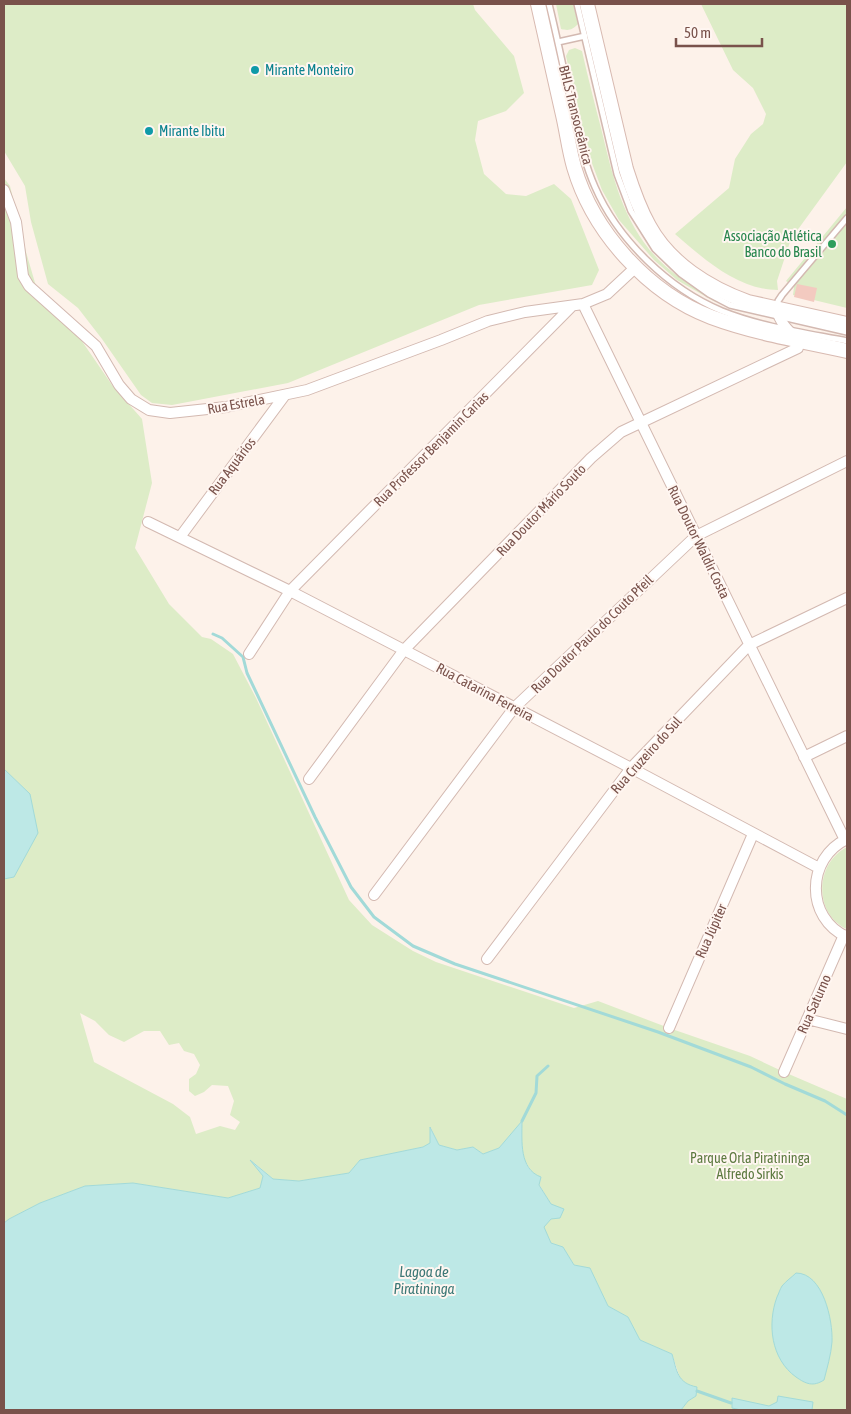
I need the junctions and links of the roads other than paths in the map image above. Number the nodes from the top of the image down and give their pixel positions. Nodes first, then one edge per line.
1 (538, 4) edge
2 (549, 4) edge
3 (577, 4) edge
4 (587, 4) edge
5 (585, 36) junction
6 (558, 42) junction
7 (4, 190) edge
8 (847, 218) edge
9 (636, 268) junction
10 (583, 304) junction
11 (572, 306) junction
12 (778, 313) junction
13 (847, 324) edge
14 (786, 329) junction
15 (847, 332) edge
16 (800, 340) junction
17 (847, 342) edge
18 (847, 351) edge
19 (285, 395) junction
20 (641, 423) junction
21 (847, 461) edge
22 (148, 522) dead end
23 (696, 536) junction
24 (180, 537) junction
25 (290, 591) junction
26 (847, 598) edge
27 (749, 645) junction
28 (404, 650) junction
29 (249, 654) dead end
30 (514, 708) junction
31 (847, 736) edge
32 (804, 757) junction
33 (631, 768) junction
34 (308, 779) dead end
35 (753, 834) junction
36 (846, 840) edge
37 (819, 868) junction
38 (374, 895) dead end
39 (845, 936) edge
40 (488, 959) dead end
41 (807, 1019) junction
42 (669, 1028) dead end
43 (847, 1029) edge
44 (784, 1072) dead end

1 - 9 main road
2 - 6 lane, BHLS Transoceânica
3 - 5 lane, BHLS Transoceânica
4 - 12 main road
5 - 6 lane
5 - 12 lane, BHLS Transoceânica
6 - 14 lane, BHLS Transoceânica
7 - 19 street, Rua Estrela
8 - 12 lane
9 - 10 street
9 - 16 main road
10 - 11 street, Rua Estrela
10 - 20 street, Rua Doutor Waldir Costa
11 - 19 street, Rua Estrela
11 - 25 street, Rua Professor Benjamin Carias
12 - 13 main road
12 - 14 street
12 - 15 lane, BHLS Transoceânica
14 - 16 street
14 - 17 lane, BHLS Transoceânica
16 - 18 main road
16 - 20 street, Rua Doutor Mário Souto
19 - 24 street, Rua Aquários
20 - 23 street, Rua Doutor Waldir Costa
20 - 28 street, Rua Doutor Mário Souto
21 - 23 street, Rua Doutor Paulo do Couto Pfeil
22 - 24 street, Rua Catarina Ferreira
23 - 27 street, Rua Doutor Waldir Costa
23 - 30 street, Rua Doutor Paulo do Couto Pfeil
24 - 25 street, Rua Catarina Ferreira
25 - 28 street, Rua Catarina Ferreira
25 - 29 street, Rua Professor Benjamin Carias
26 - 27 street, Rua Cruzeiro do Sul
27 - 32 street, Rua Doutor Waldir Costa
27 - 33 street, Rua Cruzeiro do Sul
28 - 30 street, Rua Catarina Ferreira
28 - 34 street, Rua Doutor Mário Souto
30 - 33 street, Rua Catarina Ferreira
30 - 38 street, Rua Doutor Paulo do Couto Pfeil
31 - 32 street
32 - 36 street, Rua Doutor Waldir Costa
33 - 35 street, Rua Catarina Ferreira
33 - 40 street, Rua Cruzeiro do Sul
35 - 37 street, Rua Catarina Ferreira
35 - 42 street, Rua Júpiter
36 - 37 street, Rua Doutor Waldir Costa
37 - 39 street
39 - 41 street, Rua Saturno
41 - 43 street
41 - 44 street, Rua Saturno

